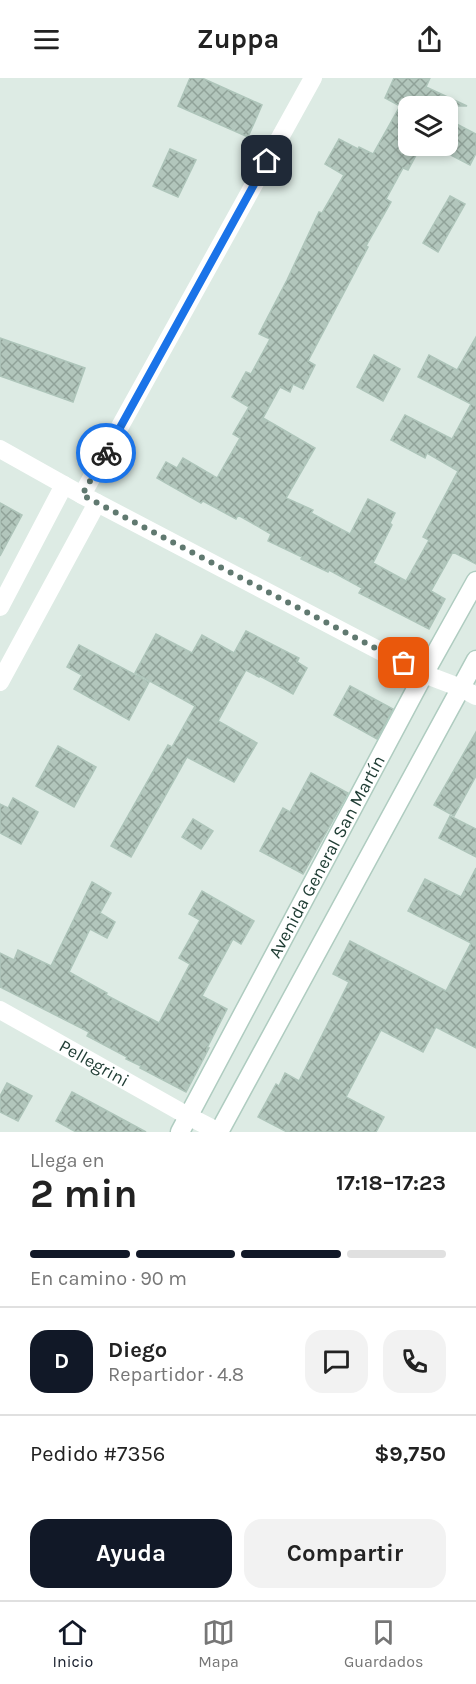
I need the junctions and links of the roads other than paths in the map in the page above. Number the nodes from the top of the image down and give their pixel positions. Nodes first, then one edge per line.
1 (313, 78) edge
2 (0, 449) edge
3 (64, 485) junction
4 (90, 499) junction
5 (476, 581) edge
6 (0, 608) edge
7 (476, 660) edge
8 (424, 674) junction
9 (0, 682) edge
10 (469, 692) edge
11 (0, 1010) edge
12 (184, 1124) edge
13 (219, 1132) edge

1 - 4 street
2 - 3 street
3 - 4 street
3 - 6 street
4 - 8 street
4 - 9 street
5 - 8 street, Avenida General San Martín
7 - 10 street, Avenida General San Martín
8 - 10 street
8 - 12 street, Avenida General San Martín
10 - 13 street, Avenida General San Martín
11 - 12 street, Pellegrini
12 - 13 street, Pellegrini

